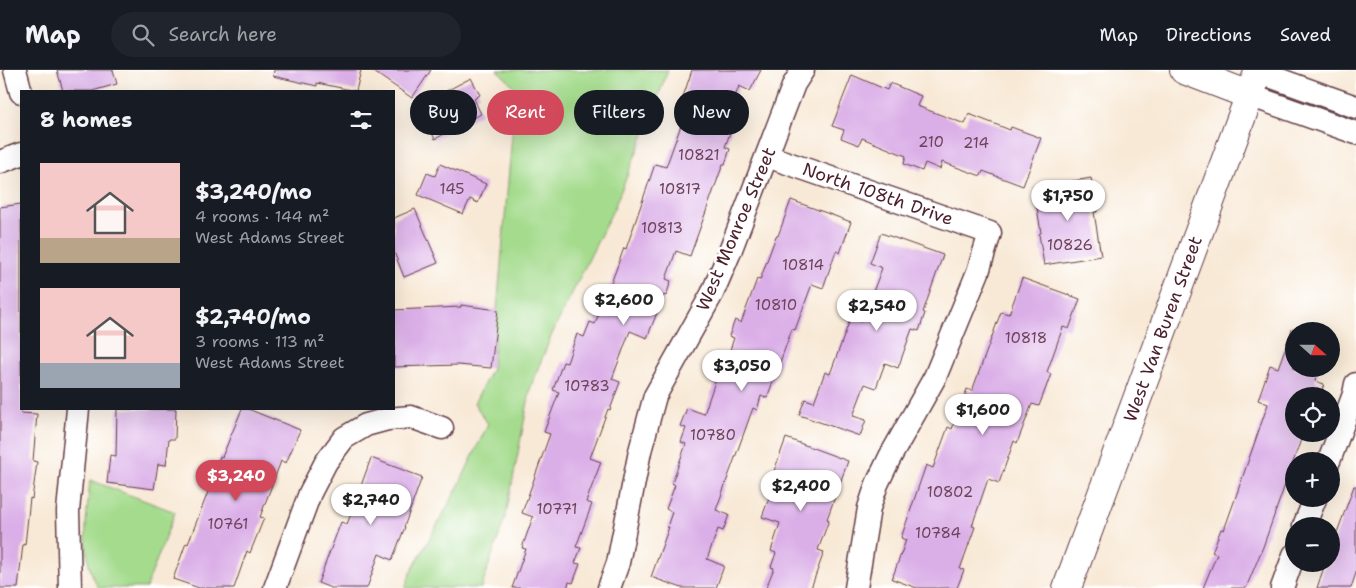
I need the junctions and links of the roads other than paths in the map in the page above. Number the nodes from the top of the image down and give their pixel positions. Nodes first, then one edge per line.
1 (15, 70) edge
2 (803, 70) edge
3 (1184, 70) edge
4 (1255, 77) edge
5 (20, 90) edge
6 (1356, 107) edge
7 (1356, 134) edge
8 (20, 154) edge
9 (767, 156) junction
10 (0, 162) edge
11 (1356, 384) edge
12 (78, 410) edge
13 (442, 428) dead end
14 (1332, 452) edge
15 (1288, 572) edge
16 (70, 588) edge
17 (274, 588) edge
18 (609, 588) edge
19 (856, 588) edge
20 (1067, 588) edge
21 (1282, 588) edge

1 - 5 street
2 - 9 street, West Monroe Street
3 - 4 main road
4 - 6 street
4 - 7 street
4 - 20 main road, West Van Buren Street
8 - 10 street
9 - 18 street, West Monroe Street
9 - 19 street, North 108th Drive
11 - 14 street
12 - 16 street
13 - 17 street
15 - 21 street

